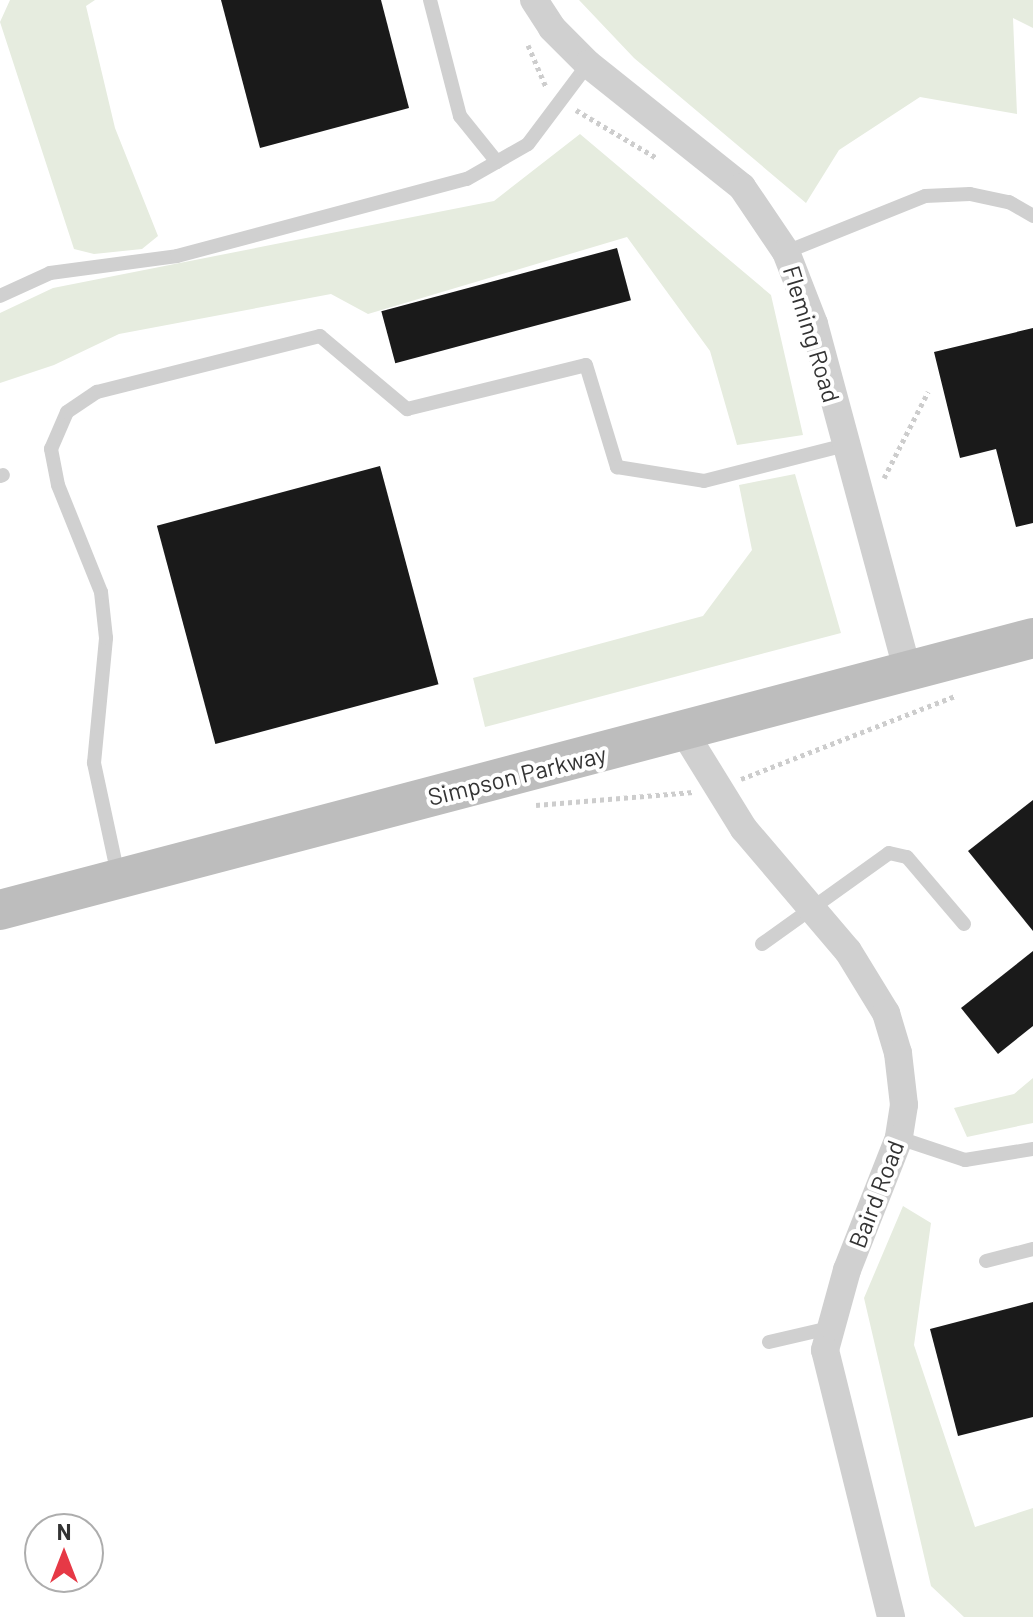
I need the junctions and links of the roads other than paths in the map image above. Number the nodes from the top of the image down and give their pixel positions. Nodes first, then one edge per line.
1 (430, 0) edge
2 (534, 0) edge
3 (588, 64) junction
4 (497, 162) junction
5 (1033, 216) edge
6 (786, 252) junction
7 (0, 296) edge
8 (845, 445) junction
9 (1033, 638) edge
10 (908, 672) junction
11 (684, 732) junction
12 (118, 877) junction
13 (809, 906) junction
14 (0, 910) edge
15 (964, 924) dead end
16 (762, 944) dead end
17 (899, 1138) junction
18 (1033, 1149) edge
19 (1033, 1249) edge
20 (986, 1261) dead end
21 (829, 1328) junction
22 (769, 1342) dead end
23 (891, 1617) edge

1 - 4 lane
2 - 3 street, Fleming Road
3 - 4 lane
3 - 6 street, Fleming Road
4 - 7 lane
5 - 6 lane
6 - 8 street, Fleming Road
8 - 10 street, Fleming Road
8 - 12 lane
9 - 10 main road, Simpson Parkway
10 - 11 main road, Simpson Parkway
11 - 12 main road, Simpson Parkway
11 - 13 street, Baird Road
12 - 14 main road, Simpson Parkway
13 - 15 lane
13 - 16 lane
13 - 17 street, Baird Road
17 - 18 lane
17 - 21 street, Baird Road
19 - 20 lane
21 - 22 lane
21 - 23 street, Baird Road

